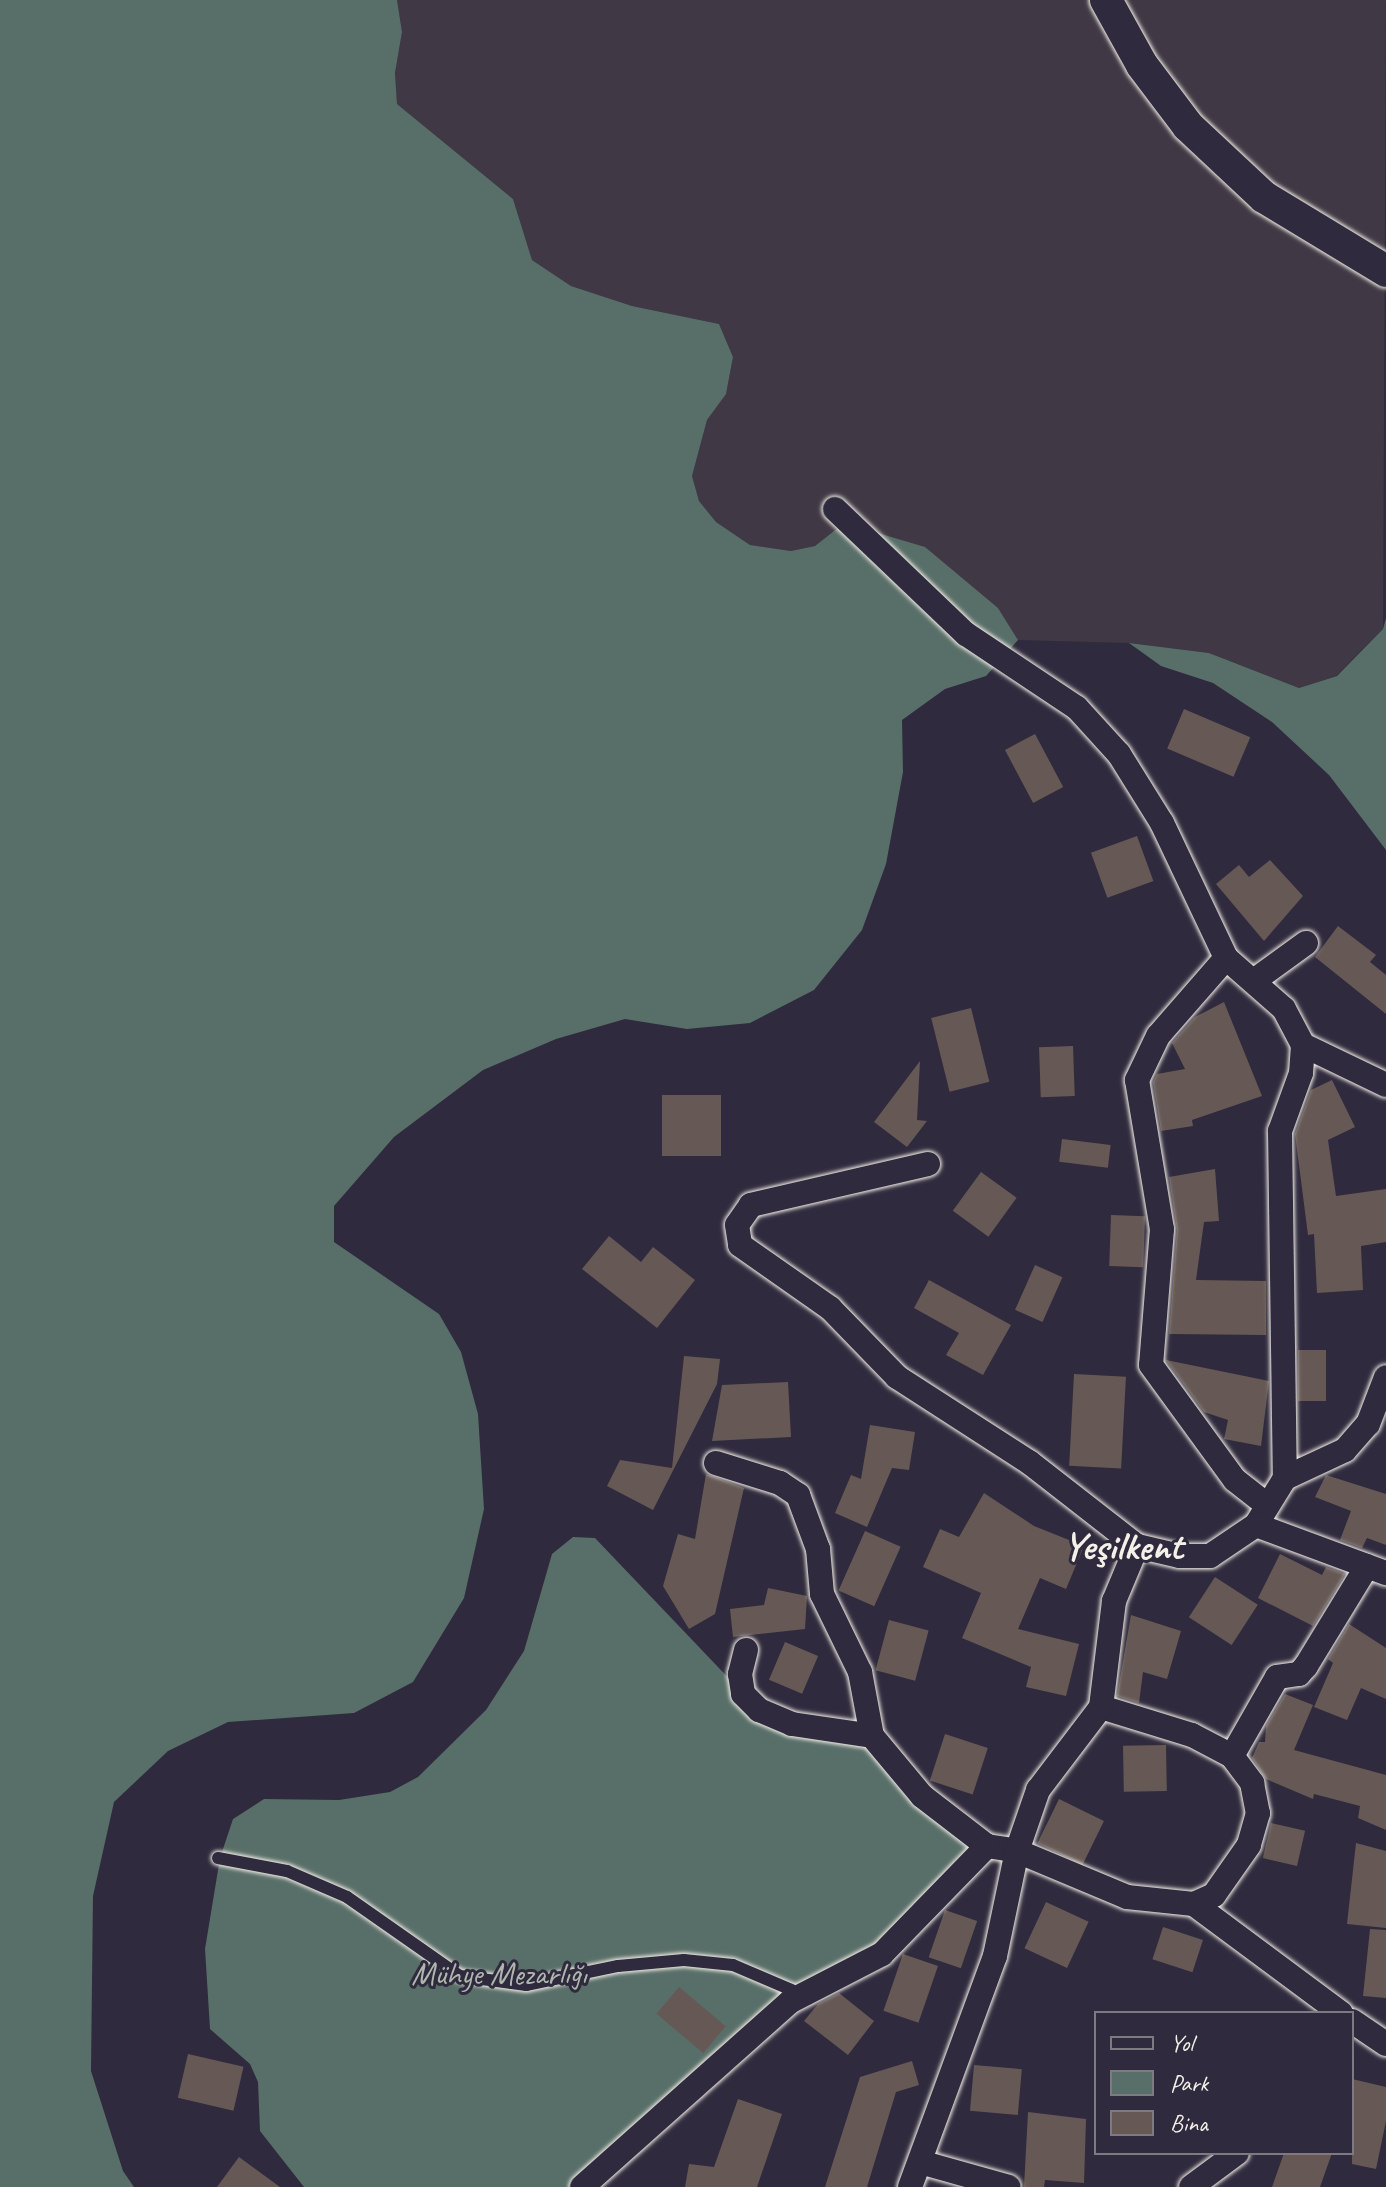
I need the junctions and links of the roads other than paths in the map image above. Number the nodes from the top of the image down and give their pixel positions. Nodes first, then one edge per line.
1 (1106, 0) edge
2 (1386, 271) edge
3 (835, 509) dead end
4 (1306, 943) dead end
5 (1226, 958) junction
6 (1255, 980) junction
7 (1303, 1045) junction
8 (1386, 1085) edge
9 (928, 1164) dead end
10 (1386, 1377) edge
11 (716, 1463) dead end
12 (1285, 1478) junction
13 (1262, 1515) junction
14 (1137, 1546) junction
15 (1376, 1570) edge
16 (746, 1650) dead end
17 (1101, 1707) junction
18 (872, 1736) junction
19 (1232, 1756) junction
20 (987, 1846) junction
21 (1017, 1851) junction
22 (218, 1858) dead end
23 (1194, 1904) junction
24 (801, 1994) junction
25 (1328, 2009) edge
26 (1354, 2022) edge
27 (1386, 2044) edge
28 (1234, 2155) edge
29 (920, 2162) junction
30 (582, 2187) edge
31 (910, 2187) edge
32 (1009, 2187) edge
33 (1193, 2187) edge

1 - 2 street
3 - 5 street
4 - 6 street
5 - 6 street
5 - 13 street
6 - 7 street
7 - 8 street
7 - 12 street
9 - 14 street
10 - 12 street
11 - 18 street
12 - 13 street
13 - 14 street
13 - 15 street
14 - 17 street
15 - 19 street
16 - 18 street
17 - 19 street
17 - 21 street
18 - 20 street
19 - 23 street
20 - 21 street
20 - 24 street
21 - 23 street
21 - 29 street
22 - 24 lane
23 - 25 street
24 - 30 street
26 - 27 street
28 - 33 street
29 - 31 street
29 - 32 street

